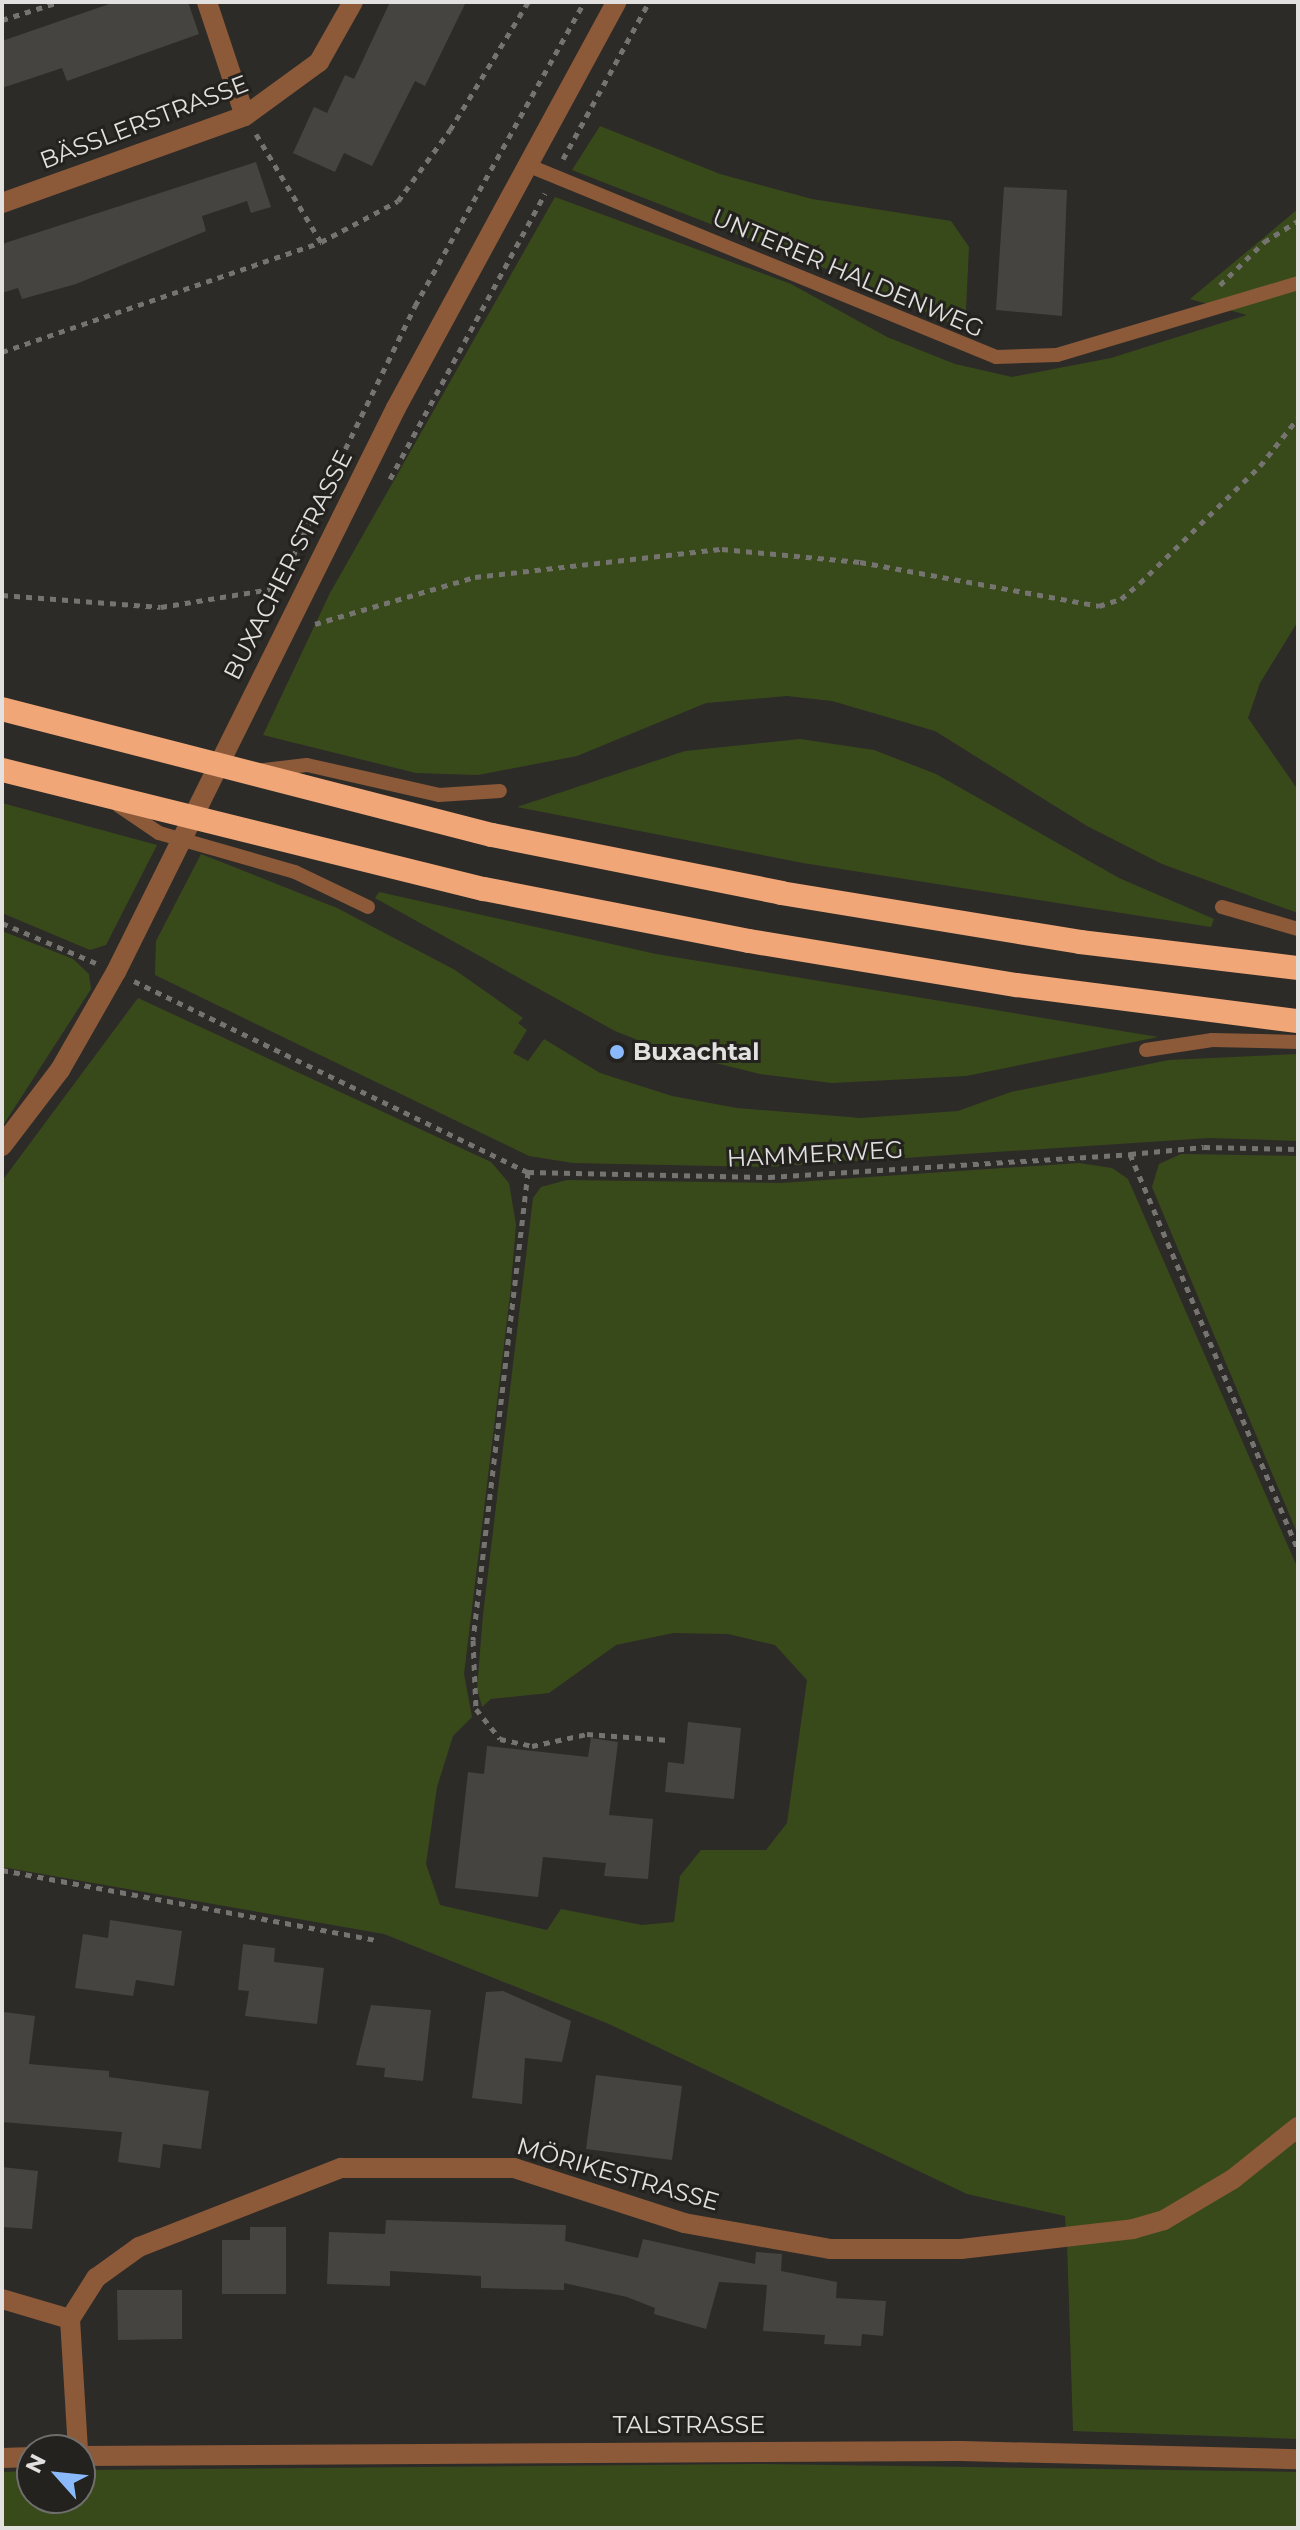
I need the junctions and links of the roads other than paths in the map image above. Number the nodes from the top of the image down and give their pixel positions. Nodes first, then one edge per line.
1 (207, 2) edge
2 (353, 2) edge
3 (616, 2) edge
4 (245, 116) junction
5 (527, 165) junction
6 (2, 203) edge
7 (1298, 283) edge
8 (2, 709) edge
9 (2, 770) edge
10 (238, 773) junction
11 (500, 791) dead end
12 (98, 792) junction
13 (368, 907) dead end
14 (1222, 907) dead end
15 (1298, 929) edge
16 (1298, 968) edge
17 (1298, 1021) edge
18 (1298, 1042) edge
19 (1146, 1050) dead end
20 (2, 1146) edge
21 (1298, 2127) edge
22 (2, 2299) edge
23 (70, 2319) junction
24 (77, 2434) edge
25 (96, 2456) edge
26 (1298, 2459) edge

1 - 4 street
2 - 4 street, BÄSSLERSTRASSE
3 - 5 street, BUXACHER STRASSE
4 - 6 street, BÄSSLERSTRASSE
5 - 7 lane, UNTERER HALDENWEG
5 - 20 street, BUXACHER STRASSE
8 - 10 highway
9 - 12 highway
10 - 11 lane
10 - 16 highway
12 - 13 lane
12 - 17 highway
14 - 15 lane
18 - 19 lane
21 - 23 street, MÖRIKESTRASSE
22 - 23 street
23 - 24 street
25 - 26 street, TALSTRASSE

